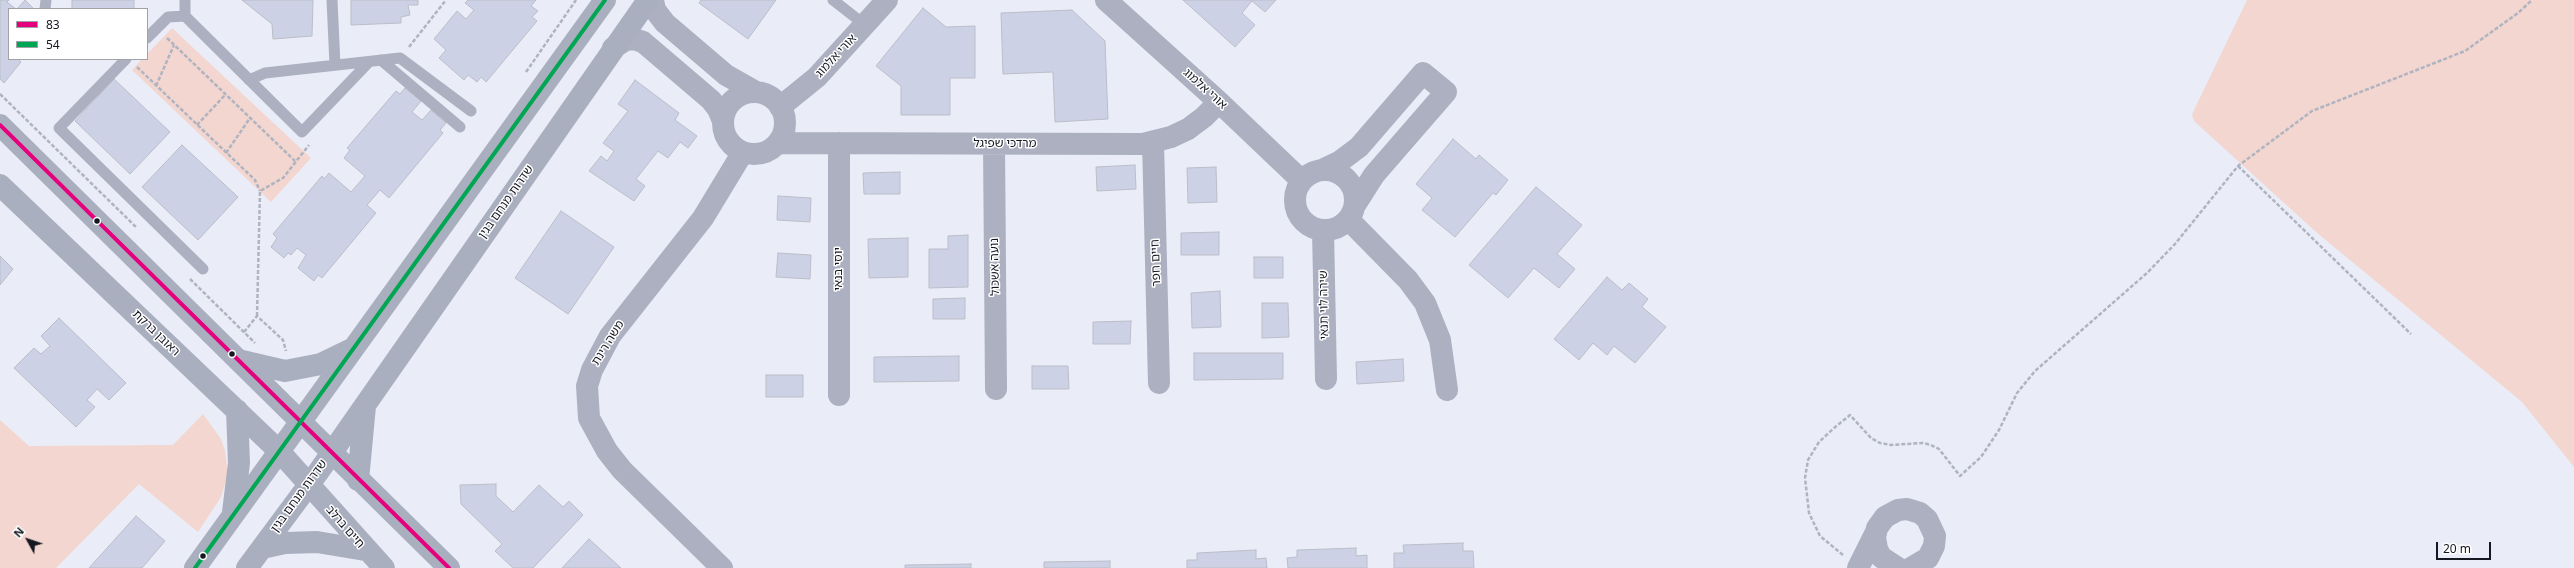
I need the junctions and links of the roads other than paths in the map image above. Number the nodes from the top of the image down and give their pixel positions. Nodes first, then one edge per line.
1 (185, 0) edge
2 (332, 0) edge
3 (588, 0) edge
4 (605, 0) edge
5 (648, 0) edge
6 (652, 0) edge
7 (833, 0) edge
8 (887, 0) edge
9 (1106, 0) edge
10 (185, 16) junction
11 (866, 25) junction
12 (588, 26) junction
13 (148, 37) edge
14 (613, 48) junction
15 (375, 61) junction
16 (130, 62) edge
17 (335, 65) junction
18 (249, 80) junction
19 (756, 92) junction
20 (1219, 102) junction
21 (780, 107) junction
22 (470, 112) dead end
23 (723, 121) junction
24 (0, 125) edge
25 (460, 127) dead end
26 (1153, 142) junction
27 (778, 143) junction
28 (839, 143) junction
29 (994, 144) junction
30 (743, 152) junction
31 (1322, 170) junction
32 (1302, 181) junction
33 (0, 185) edge
34 (1351, 212) junction
35 (1323, 230) junction
36 (203, 269) dead end
37 (353, 348) junction
38 (236, 359) junction
39 (1326, 379) dead end
40 (1159, 383) dead end
41 (996, 389) dead end
42 (1447, 390) dead end
43 (839, 395) dead end
44 (365, 405) junction
45 (237, 410) junction
46 (300, 420) junction
47 (279, 451) junction
48 (332, 451) junction
49 (358, 480) junction
50 (308, 484) junction
51 (232, 513) junction
52 (1876, 532) junction
53 (262, 548) junction
54 (365, 550) junction
55 (1853, 563) edge
56 (195, 568) edge
57 (247, 568) edge
58 (384, 568) edge
59 (449, 568) edge
60 (722, 568) edge
61 (1898, 568) edge
62 (1911, 568) edge

1 - 10 lane
2 - 17 lane
3 - 12 street
4 - 12 street
5 - 14 street, שדרות מנחם בגין
6 - 19 street
7 - 11 lane
8 - 11 street, אורי אלמוג
9 - 20 street, אורי אלמוג
10 - 13 lane
10 - 18 lane
11 - 21 street, אורי אלמוג
12 - 37 street
14 - 23 street
14 - 44 street, שדרות מנחם בגין
15 - 17 lane
15 - 18 lane
15 - 22 lane
15 - 25 lane
16 - 36 lane
17 - 18 lane
19 - 21 street
19 - 23 street
20 - 26 street, מרדכי שפיגל
20 - 32 street, אורי אלמוג
21 - 27 street
23 - 30 street
24 - 38 street
26 - 29 street, מרדכי שפיגל
26 - 40 street, חיים חפר
27 - 28 street, מרדכי שפיגל
27 - 30 street
28 - 29 street, מרדכי שפיגל
28 - 43 street, יוסי בנאי
29 - 41 street, נועה אשכול
30 - 60 street, משה רינת
31 - 32 street
31 - 34 street
31 - 34 street
32 - 35 street
33 - 45 street, ראובן ברקת
34 - 35 street
34 - 42 street
35 - 39 street, שירה לוי תנאי
37 - 38 street
37 - 46 street
38 - 46 street
44 - 48 street, שדרות מנחם בגין
44 - 49 street, שדרות מנחם בגין
45 - 47 street, ראובן ברקת
45 - 51 street
46 - 47 street
46 - 48 street
47 - 50 street, ראובן ברקת
47 - 51 street
48 - 49 street
48 - 50 street, שדרות מנחם בגין
49 - 59 street
50 - 53 street, שדרות מנחם בגין
50 - 54 street, חיים ברלב
51 - 56 street
52 - 55 street
52 - 61 street
52 - 62 street
53 - 54 street
53 - 57 street, שדרות מנחם בגין
54 - 58 street, חיים ברלב

